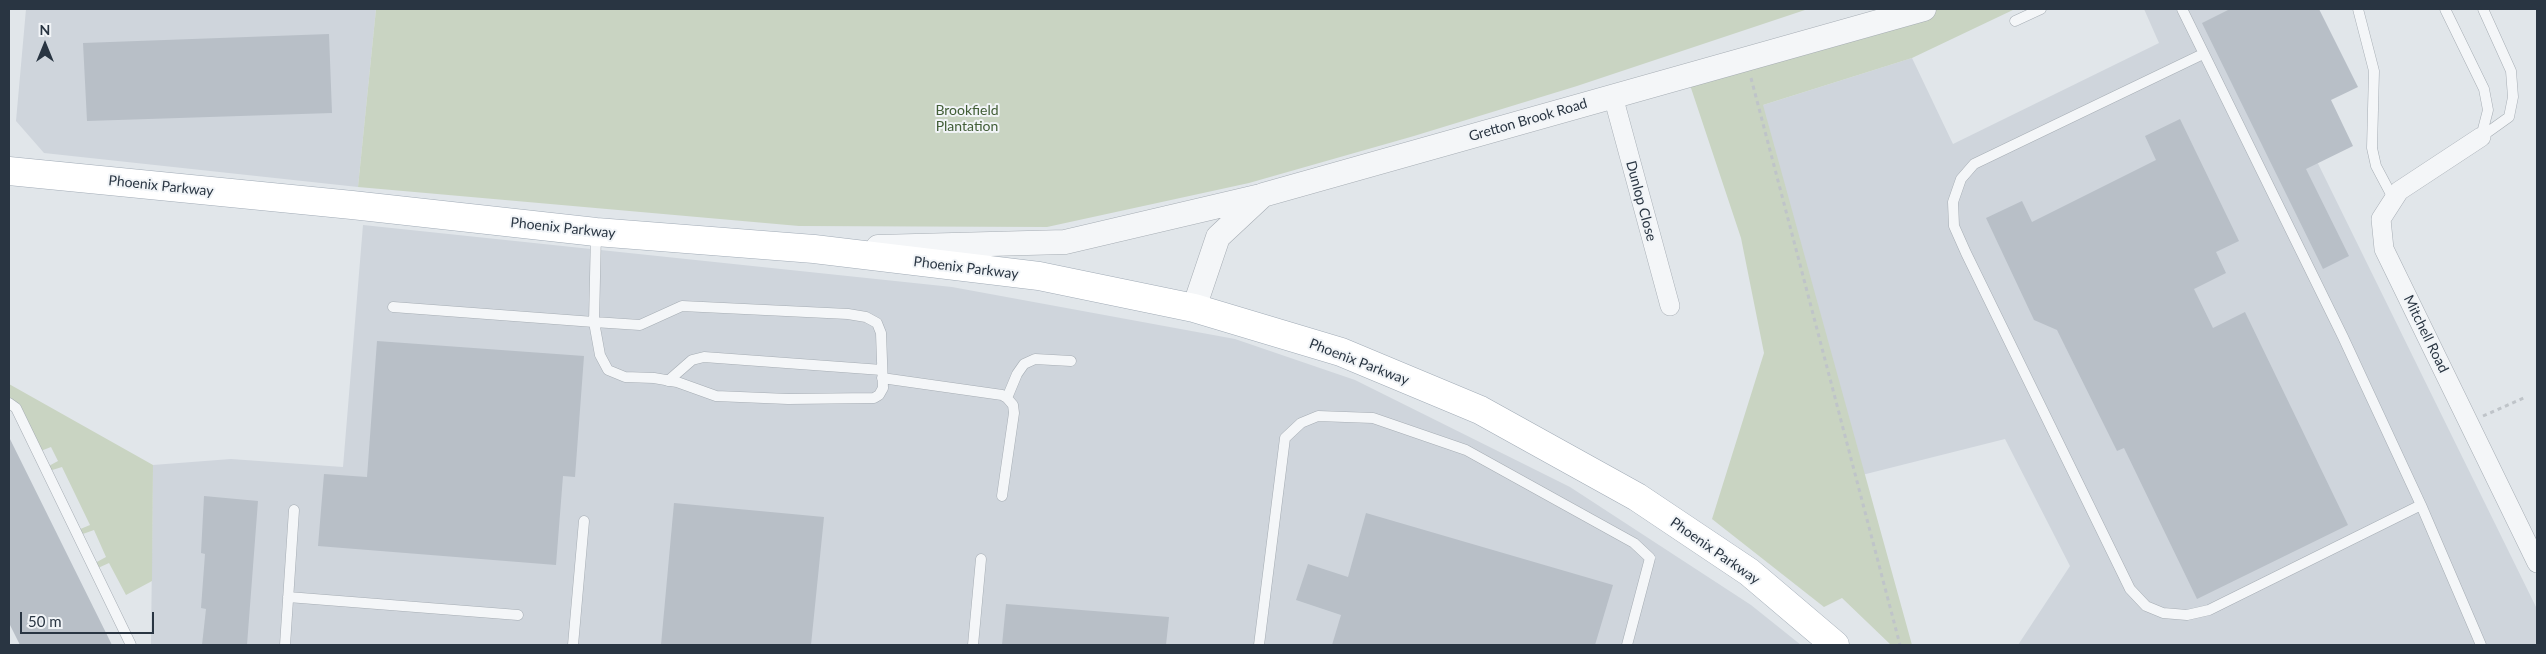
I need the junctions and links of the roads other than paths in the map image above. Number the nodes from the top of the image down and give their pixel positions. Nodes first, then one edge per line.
1 (1924, 9) edge
2 (2041, 9) edge
3 (2182, 9) edge
4 (2358, 9) edge
5 (2445, 9) edge
6 (2483, 9) edge
7 (2015, 21) dead end
8 (2204, 54) junction
9 (1612, 96) junction
10 (2481, 137) junction
11 (9, 171) edge
12 (1263, 195) junction
13 (2394, 200) junction
14 (596, 232) junction
15 (814, 249) junction
16 (1670, 306) dead end
17 (393, 307) dead end
18 (1194, 308) junction
19 (594, 322) junction
20 (1070, 361) dead end
21 (882, 374) junction
22 (668, 381) junction
23 (1007, 398) junction
24 (9, 403) edge
25 (1002, 496) dead end
26 (2422, 505) junction
27 (294, 510) dead end
28 (584, 521) dead end
29 (981, 559) dead end
30 (2537, 563) edge
31 (288, 597) junction
32 (518, 615) dead end
33 (132, 645) edge
34 (284, 645) edge
35 (573, 645) edge
36 (973, 645) edge
37 (1259, 645) edge
38 (1627, 645) edge
39 (1835, 645) edge
40 (2481, 645) edge

1 - 9 street, Gretton Brook Road
2 - 7 lane
3 - 8 lane
4 - 13 lane
5 - 10 lane
6 - 10 lane
8 - 26 lane
8 - 26 lane
9 - 12 street, Gretton Brook Road
9 - 16 street, Dunlop Close
10 - 13 street, Mitchell Road
11 - 14 main road, Phoenix Parkway
12 - 15 street
12 - 18 street, Gretton Brook Road
13 - 30 street, Mitchell Road
14 - 15 main road, Phoenix Parkway
14 - 19 lane
15 - 18 main road, Phoenix Parkway
17 - 19 lane
18 - 39 main road, Phoenix Parkway
19 - 21 lane
19 - 22 lane
20 - 23 lane
21 - 22 lane
21 - 22 lane
21 - 23 lane
23 - 25 lane
24 - 33 lane
26 - 40 lane
27 - 31 lane
28 - 35 lane
29 - 36 lane
31 - 32 lane
31 - 34 lane
37 - 38 lane

